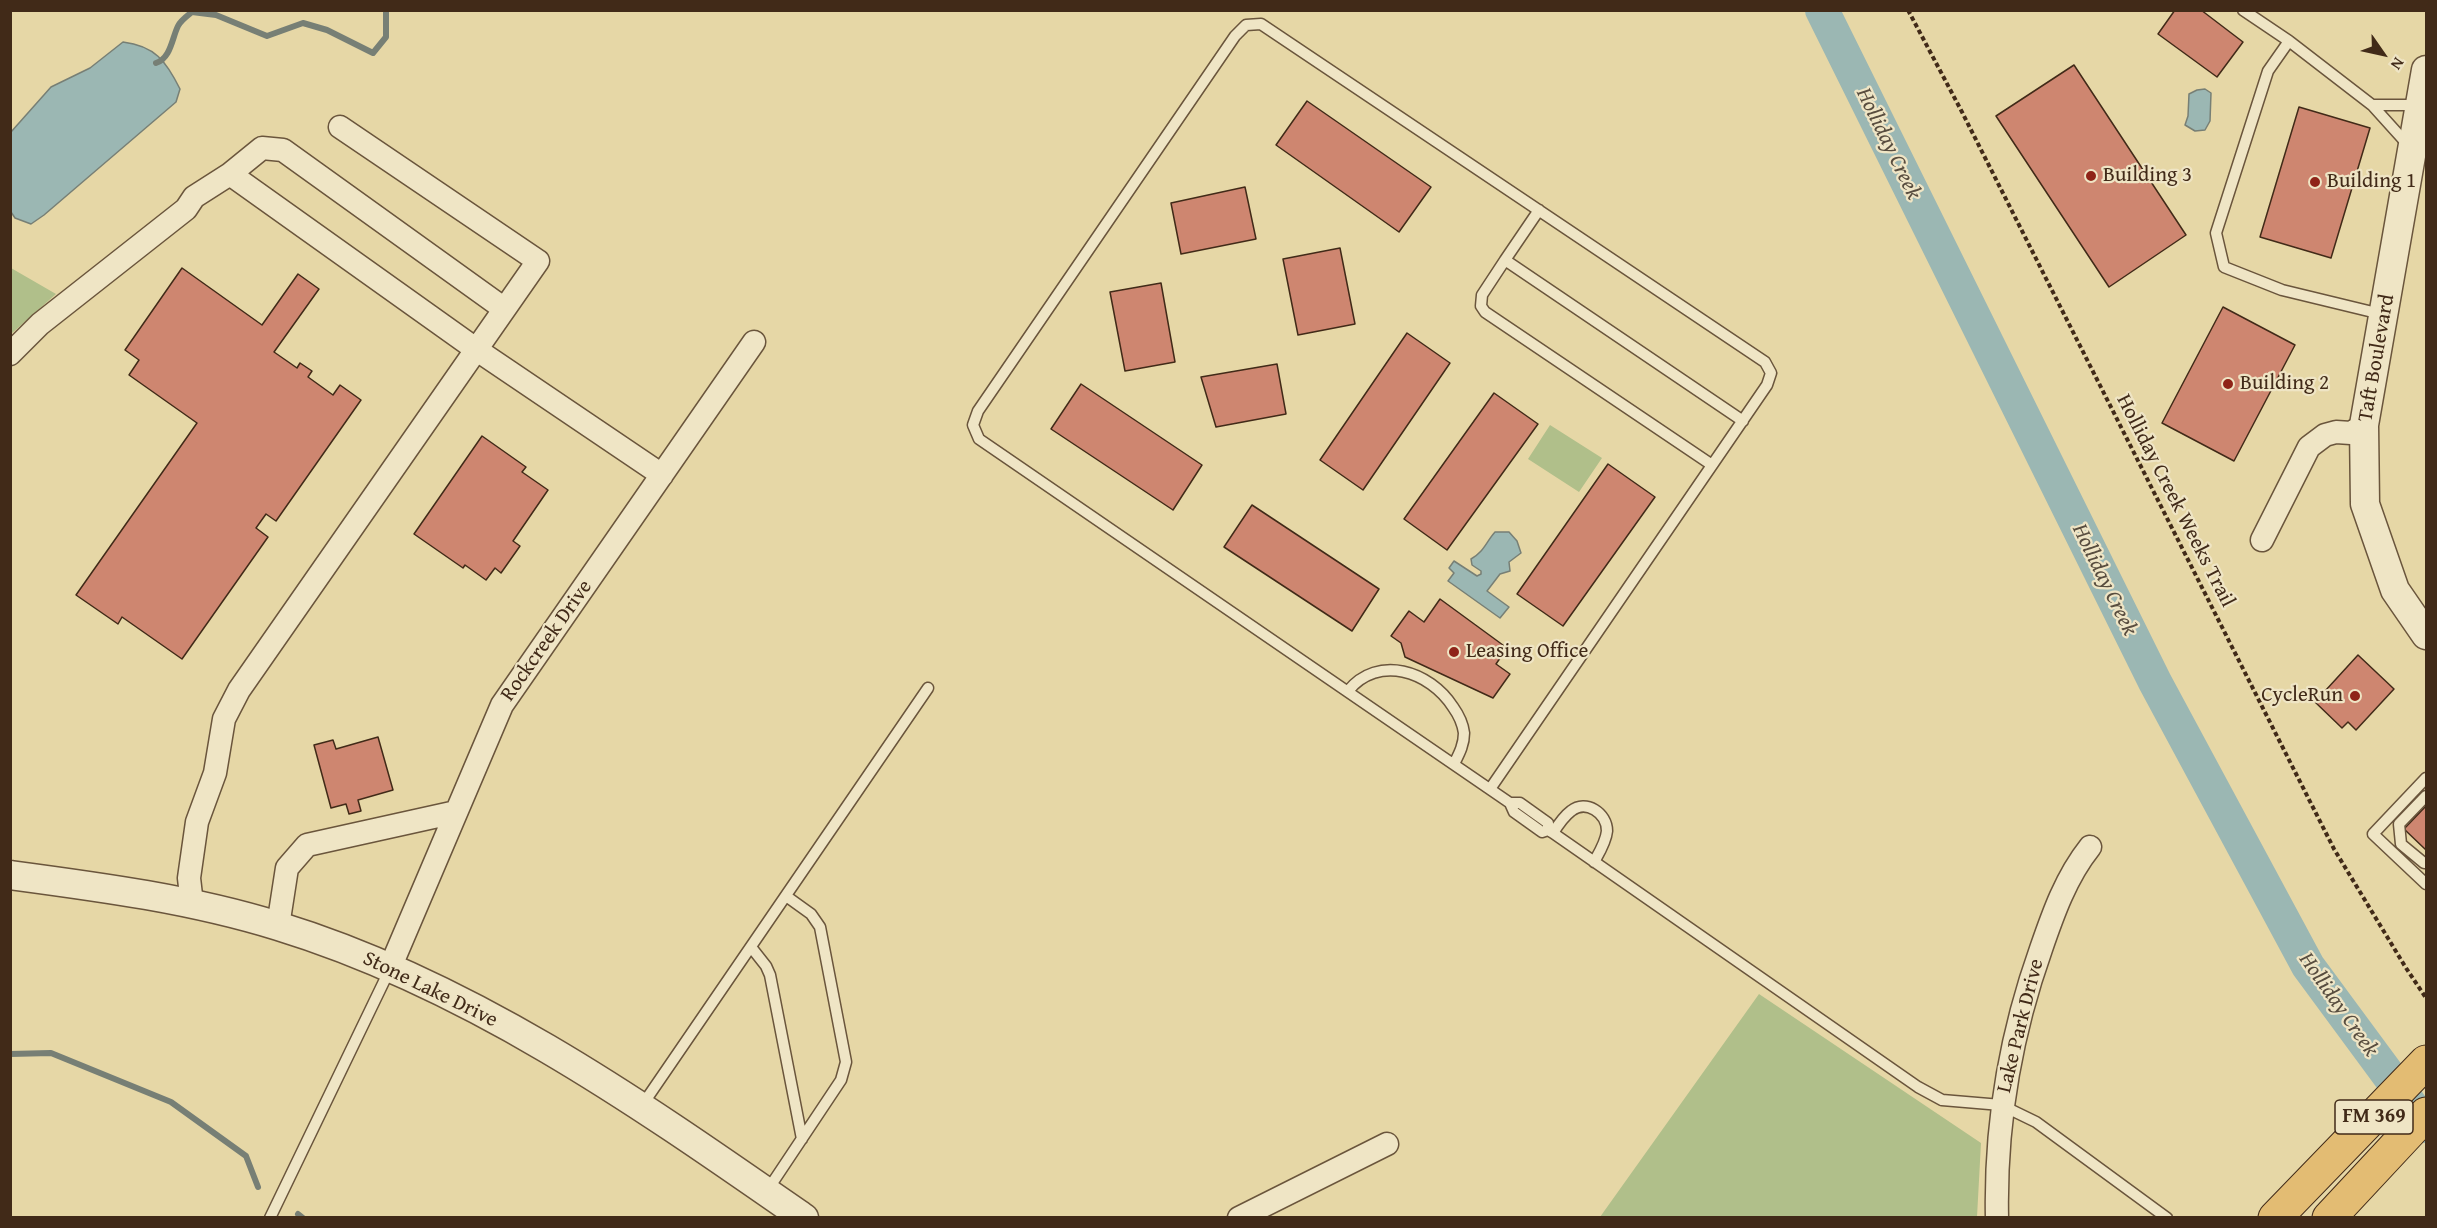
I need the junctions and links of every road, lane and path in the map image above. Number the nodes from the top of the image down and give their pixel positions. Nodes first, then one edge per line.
1 (1908, 10) edge
2 (2243, 10) edge
3 (2289, 41) junction
4 (2427, 70) edge
5 (2372, 105) junction
6 (2422, 105) junction
7 (340, 127) dead end
8 (2414, 152) junction
9 (230, 174) junction
10 (1539, 210) junction
11 (1505, 260) junction
12 (503, 308) junction
13 (2384, 315) junction
14 (754, 342) dead end
15 (477, 350) junction
16 (10, 354) edge
17 (1743, 421) junction
18 (2364, 425) junction
19 (1712, 465) junction
20 (662, 475) junction
21 (2262, 540) dead end
22 (2427, 634) edge
23 (928, 688) dead end
24 (1348, 691) junction
25 (1454, 764) junction
26 (2427, 778) edge
27 (1490, 789) junction
28 (2427, 796) edge
29 (456, 812) junction
30 (1551, 831) junction
31 (2090, 847) dead end
32 (1594, 862) junction
33 (2427, 863) edge
34 (10, 875) edge
35 (2427, 884) edge
36 (786, 896) junction
37 (192, 904) junction
38 (278, 926) junction
39 (751, 947) junction
40 (390, 968) junction
41 (2427, 998) edge
42 (2427, 1062) edge
43 (2001, 1105) junction
44 (641, 1107) junction
45 (2427, 1114) edge
46 (802, 1139) junction
47 (1387, 1144) dead end
48 (766, 1191) junction
49 (2338, 1207) edge
50 (270, 1218) edge
51 (804, 1218) edge
52 (1239, 1218) edge
53 (1997, 1218) edge
54 (2168, 1218) edge
55 (2275, 1218) edge

1 - 41 path, Holliday Creek Weeks Trail
2 - 3 lane
3 - 5 lane
3 - 13 lane
4 - 6 street, Taft Boulevard
5 - 6 lane
5 - 8 lane
6 - 8 street, Taft Boulevard
7 - 12 street
8 - 13 street, Taft Boulevard
9 - 12 street
9 - 15 street
9 - 16 street
10 - 11 lane
10 - 17 lane
10 - 24 lane
11 - 17 lane
11 - 19 lane
12 - 15 street
13 - 18 street, Taft Boulevard
14 - 20 street, Rockcreek Drive
15 - 20 street
15 - 37 street
17 - 19 lane
18 - 21 street
18 - 22 street, Taft Boulevard
19 - 27 lane
20 - 29 street, Rockcreek Drive
23 - 36 lane
24 - 25 lane
24 - 25 lane
25 - 27 lane
26 - 35 lane
27 - 30 lane
28 - 33 lane
29 - 38 street
29 - 40 street, Rockcreek Drive
30 - 32 lane
30 - 32 lane
31 - 43 street, Lake Park Drive
32 - 43 lane
34 - 37 street, Stone Lake Drive
36 - 39 lane
36 - 46 lane
37 - 38 street, Stone Lake Drive
38 - 40 street, Stone Lake Drive
39 - 44 lane
39 - 46 lane
40 - 44 street, Stone Lake Drive
40 - 50 lane
42 - 55 main road, FM 369
43 - 53 street, Lake Park Drive
43 - 54 lane
44 - 48 street, Stone Lake Drive
45 - 49 main road, FM 369
46 - 48 lane
47 - 52 street
48 - 51 street, Stone Lake Drive

